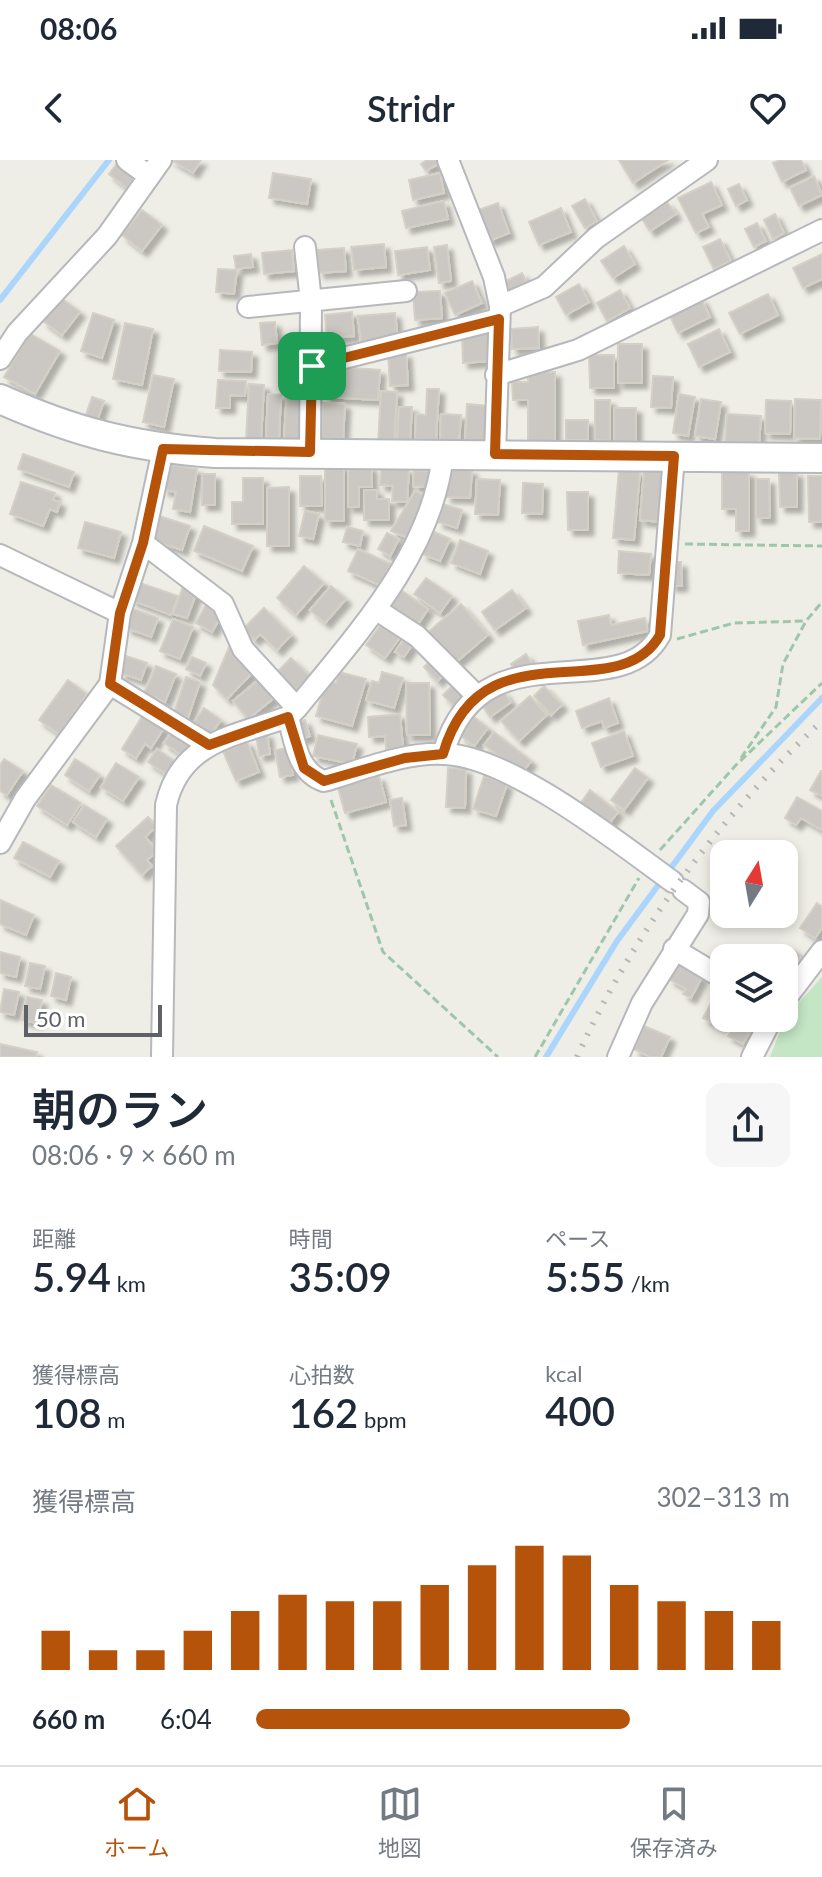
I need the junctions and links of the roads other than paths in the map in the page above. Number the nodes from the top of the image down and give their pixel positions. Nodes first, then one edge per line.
1 (127, 160) edge
2 (448, 160) edge
3 (707, 160) edge
4 (155, 168) edge
5 (822, 230) edge
6 (305, 247) dead end
7 (406, 291) dead end
8 (311, 301) junction
9 (248, 307) dead end
10 (499, 313) junction
11 (0, 359) edge
12 (312, 366) junction
13 (496, 375) junction
14 (0, 399) edge
15 (163, 449) junction
16 (310, 452) junction
17 (443, 454) junction
18 (495, 454) junction
19 (674, 456) junction
20 (822, 458) edge
21 (143, 543) junction
22 (0, 555) edge
23 (377, 610) junction
24 (120, 613) junction
25 (110, 684) junction
26 (476, 695) junction
27 (293, 712) junction
28 (209, 745) junction
29 (443, 754) junction
30 (0, 843) edge
31 (674, 949) junction
32 (822, 951) edge
33 (710, 971) edge
34 (798, 983) edge
35 (765, 1032) edge
36 (162, 1057) edge
37 (618, 1057) edge
38 (752, 1057) edge

1 - 4 street
2 - 10 street
3 - 10 street
4 - 11 street
5 - 13 street
6 - 8 street
7 - 8 street
8 - 9 street
8 - 12 street
10 - 12 street
10 - 13 street
12 - 16 street
13 - 18 street
14 - 15 street
15 - 16 street
15 - 21 street
16 - 17 street
17 - 18 street
17 - 23 street
18 - 19 street
19 - 20 street
19 - 26 street
21 - 24 street
21 - 27 street
22 - 24 street
23 - 26 street
23 - 27 street
24 - 25 street
25 - 28 street
25 - 30 street
26 - 29 street
27 - 28 street
27 - 29 street
28 - 36 street
29 - 31 street
31 - 33 street
31 - 37 street
32 - 34 street
35 - 38 street

